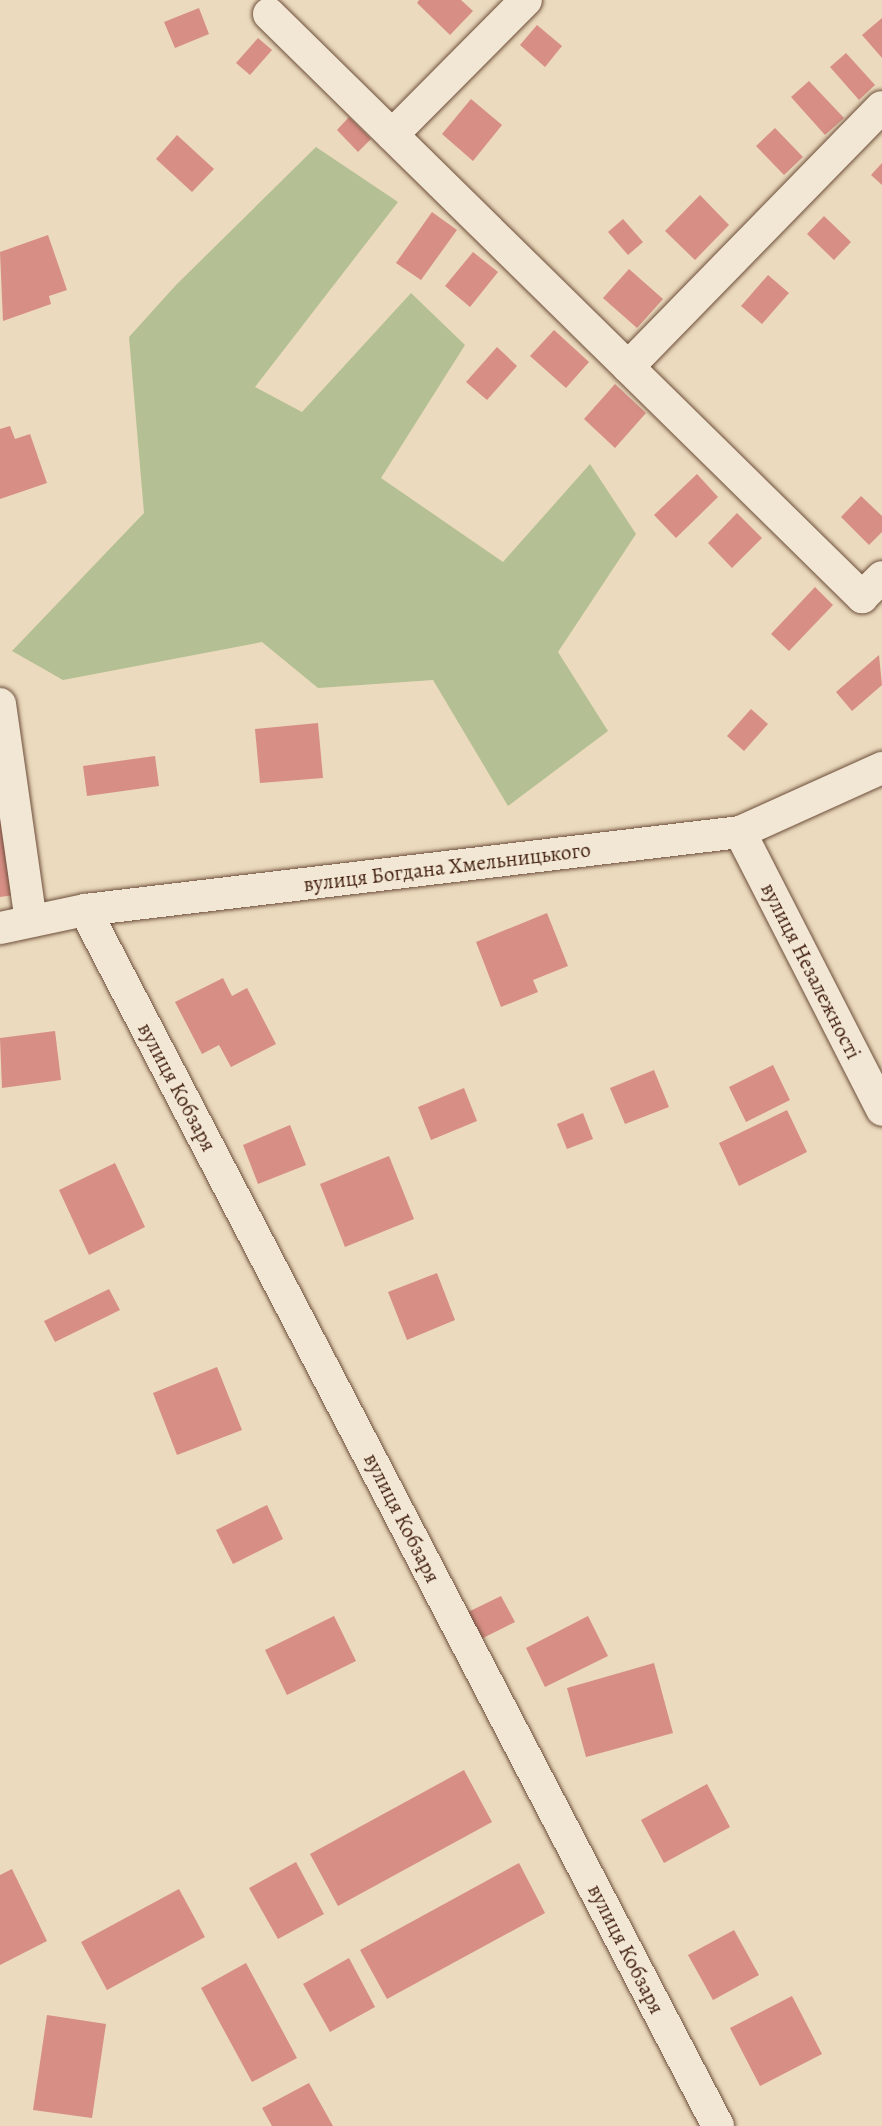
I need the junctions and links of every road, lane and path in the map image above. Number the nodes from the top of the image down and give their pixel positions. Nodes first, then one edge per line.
1 (526, 0) edge
2 (269, 14) dead end
3 (882, 107) edge
4 (392, 135) junction
5 (628, 367) junction
6 (882, 577) edge
7 (0, 704) edge
8 (882, 768) edge
9 (740, 831) junction
10 (85, 910) junction
11 (31, 921) junction
12 (0, 928) edge
13 (882, 1110) edge
14 (718, 2126) edge

1 - 4 street
2 - 4 street
3 - 5 street
4 - 5 street
5 - 6 street
7 - 11 street
8 - 9 street, вулиця Богдана Хмельницького
9 - 10 street, вулиця Богдана Хмельницького
9 - 13 street, вулиця Незалежності
10 - 11 street, вулиця Богдана Хмельницького
10 - 14 street, вулиця Кобзаря
11 - 12 street, вулиця Богдана Хмельницького

